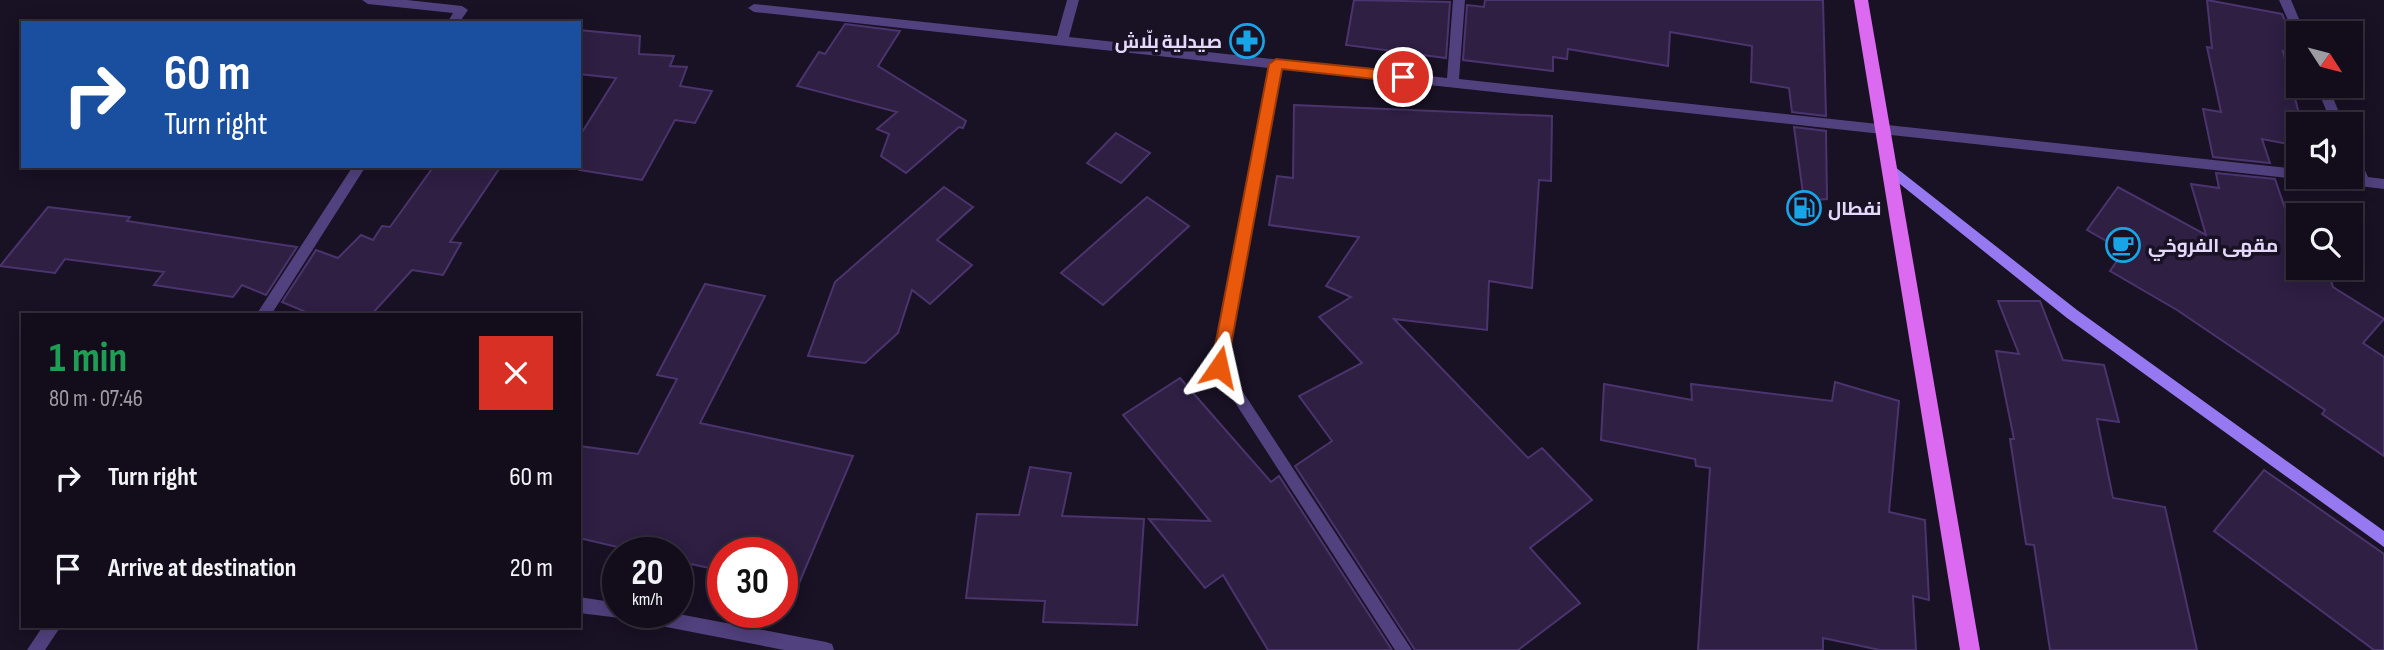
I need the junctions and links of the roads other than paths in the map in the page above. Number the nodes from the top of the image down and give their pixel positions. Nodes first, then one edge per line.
1 (368, 0) edge
2 (1073, 0) edge
3 (1459, 0) edge
4 (1861, 0) edge
5 (2285, 0) edge
6 (465, 5) edge
7 (754, 8) dead end
8 (454, 21) edge
9 (2294, 21) edge
10 (1062, 40) junction
11 (1276, 64) junction
12 (1453, 83) junction
13 (1883, 129) junction
14 (359, 168) edge
15 (1890, 168) junction
16 (2286, 173) edge
17 (2363, 181) edge
18 (2384, 184) edge
19 (264, 313) edge
20 (2384, 540) edge
21 (581, 605) edge
22 (602, 609) edge
23 (693, 625) edge
24 (51, 628) edge
25 (36, 650) edge
26 (826, 650) edge
27 (1404, 650) edge
28 (1970, 650) edge

1 - 6 street
2 - 10 street
3 - 12 street
4 - 13 main road
5 - 9 street
6 - 8 street
7 - 10 street
10 - 11 street
11 - 12 street
11 - 27 street
12 - 13 street
13 - 15 main road
13 - 16 street
14 - 19 street
15 - 20 main road
15 - 28 main road
17 - 18 street
21 - 22 street
23 - 26 street
24 - 25 street

